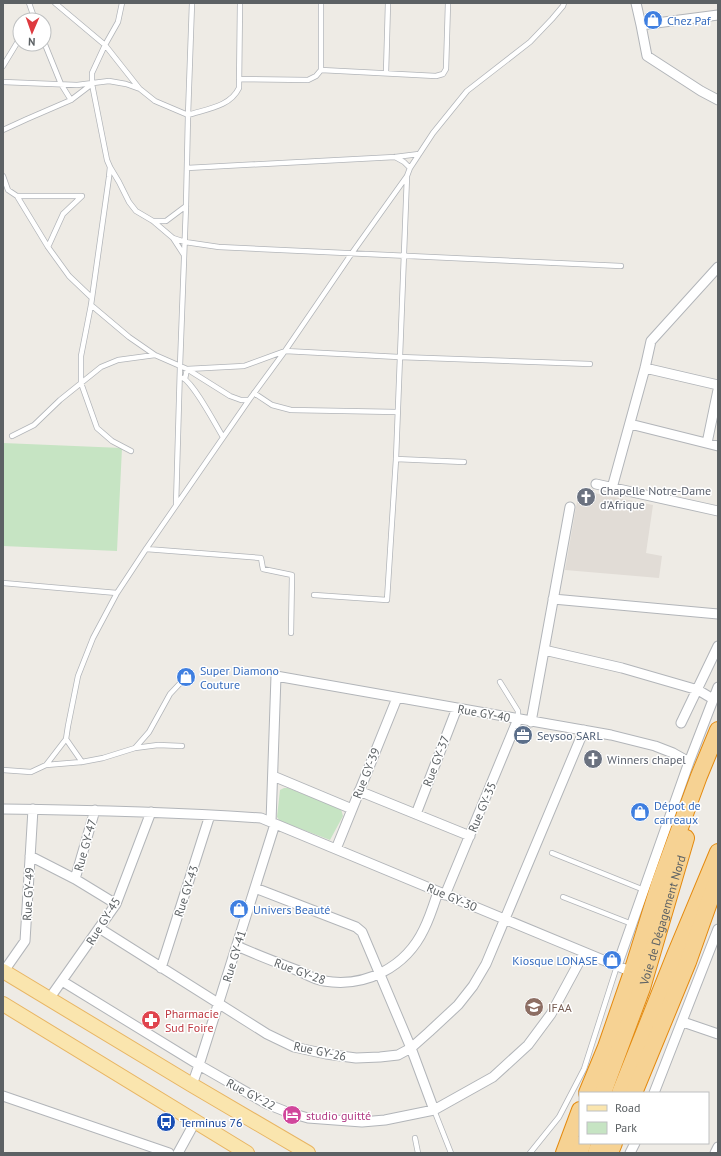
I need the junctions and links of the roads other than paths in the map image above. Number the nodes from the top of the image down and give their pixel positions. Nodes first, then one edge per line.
1 (55, 3) edge
2 (122, 3) edge
3 (192, 3) edge
4 (240, 3) edge
5 (321, 3) edge
6 (388, 3) edge
7 (448, 3) edge
8 (564, 3) edge
9 (636, 3) edge
10 (62, 5) edge
11 (718, 15) edge
12 (641, 25) junction
13 (105, 45) junction
14 (12, 51) edge
15 (48, 52) edge
16 (3, 66) edge
17 (321, 70) junction
18 (386, 73) junction
19 (239, 79) junction
20 (3, 82) edge
21 (61, 84) junction
22 (92, 84) junction
23 (140, 89) junction
24 (71, 100) junction
25 (718, 100) edge
26 (188, 115) junction
27 (3, 130) edge
28 (419, 154) junction
29 (395, 157) junction
30 (110, 167) junction
31 (187, 168) junction
32 (410, 168) junction
33 (3, 176) edge
34 (407, 176) junction
35 (17, 196) junction
36 (186, 206) junction
37 (153, 221) junction
38 (173, 238) junction
39 (185, 242) junction
40 (48, 246) junction
41 (352, 253) junction
42 (184, 255) junction
43 (404, 256) junction
44 (620, 266) dead end
45 (718, 267) edge
46 (91, 297) junction
47 (91, 305) junction
48 (285, 351) junction
49 (155, 356) junction
50 (399, 357) junction
51 (590, 364) dead end
52 (180, 366) junction
53 (645, 368) junction
54 (187, 369) junction
55 (179, 376) junction
56 (185, 379) junction
57 (81, 383) junction
58 (718, 385) edge
59 (718, 390) edge
60 (254, 393) junction
61 (248, 400) junction
62 (397, 412) junction
63 (630, 424) junction
64 (12, 436) dead end
65 (223, 437) junction
66 (707, 443) junction
67 (718, 446) edge
68 (131, 451) dead end
69 (396, 459) junction
70 (464, 462) dead end
71 (596, 484) dead end
72 (612, 488) junction
73 (176, 505) junction
74 (570, 507) dead end
75 (718, 511) edge
76 (146, 549) junction
77 (3, 582) edge
78 (117, 593) junction
79 (314, 595) dead end
80 (553, 599) junction
81 (718, 614) edge
82 (291, 633) dead end
83 (718, 646) edge
84 (544, 650) junction
85 (276, 676) joint
86 (186, 677) dead end
87 (500, 682) dead end
88 (718, 687) edge
89 (698, 690) junction
90 (396, 698) junction
91 (713, 699) junction
92 (457, 708) junction
93 (518, 720) junction
94 (531, 722) junction
95 (681, 723) dead end
96 (584, 730) junction
97 (718, 730) edge
98 (66, 739) junction
99 (182, 746) dead end
100 (718, 746) edge
101 (135, 748) junction
102 (82, 762) junction
103 (689, 762) junction
104 (46, 765) junction
105 (3, 770) edge
106 (273, 776) junction
107 (359, 791) junction
108 (3, 809) edge
109 (33, 809) junction
110 (352, 809) junction
111 (95, 810) junction
112 (151, 812) junction
113 (416, 814) junction
114 (210, 815) junction
115 (273, 823) junction
116 (470, 836) junction
117 (336, 849) junction
118 (718, 852) edge
119 (552, 853) dead end
120 (30, 856) junction
121 (718, 878) edge
122 (75, 879) junction
123 (255, 888) junction
124 (644, 890) junction
125 (442, 893) junction
126 (563, 897) dead end
127 (116, 904) junction
128 (505, 920) junction
129 (632, 924) junction
130 (99, 928) junction
131 (718, 929) edge
132 (237, 946) junction
133 (584, 953) junction
134 (617, 966) junction
135 (161, 968) junction
136 (3, 971) edge
137 (632, 972) junction
138 (379, 974) junction
139 (62, 981) junction
140 (49, 999) junction
141 (3, 1004) edge
142 (219, 1004) junction
143 (683, 1022) junction
144 (718, 1034) edge
145 (411, 1048) junction
146 (199, 1066) junction
147 (192, 1085) junction
148 (587, 1092) edge
149 (603, 1092) edge
150 (620, 1092) edge
151 (634, 1092) edge
152 (654, 1092) edge
153 (3, 1097) edge
154 (434, 1110) junction
155 (579, 1113) edge
156 (195, 1122) junction
157 (415, 1138) dead end
158 (718, 1147) edge
159 (633, 1148) edge
160 (170, 1153) edge
161 (178, 1153) edge
162 (247, 1153) edge
163 (308, 1153) edge
164 (418, 1153) edge
165 (451, 1153) edge
166 (530, 1153) edge
167 (564, 1153) edge
168 (641, 1153) edge
169 (715, 1153) edge

1 - 10 lane
2 - 13 lane
3 - 26 lane
4 - 19 lane
5 - 17 lane
6 - 18 lane
7 - 18 lane
8 - 28 lane
9 - 12 street
10 - 13 lane
11 - 12 street
12 - 25 street
13 - 22 lane
13 - 23 lane
14 - 16 lane
15 - 21 lane
17 - 18 lane
17 - 19 lane
19 - 26 lane
20 - 21 lane
21 - 22 lane
21 - 24 lane
22 - 23 lane
22 - 24 lane
22 - 30 lane
23 - 26 lane
24 - 27 lane
26 - 31 lane
28 - 29 lane
28 - 32 lane
29 - 31 lane
29 - 32 lane
30 - 37 lane
30 - 46 lane
31 - 36 lane
32 - 34 lane
33 - 35 lane
34 - 41 lane
34 - 43 lane
35 - 40 lane
35 - 40 lane
36 - 37 lane
36 - 39 lane
37 - 38 lane
38 - 39 lane
38 - 42 lane
39 - 41 lane
39 - 42 lane
40 - 46 lane
41 - 43 lane
41 - 48 lane
42 - 52 lane
43 - 44 lane
43 - 50 lane
45 - 53 street
46 - 47 lane
47 - 49 lane
47 - 57 lane
48 - 50 lane
48 - 54 lane
48 - 60 lane
49 - 52 lane
49 - 57 lane
50 - 51 lane
50 - 62 lane
52 - 54 lane
52 - 55 lane
53 - 58 street
53 - 63 street
54 - 56 lane
54 - 61 lane
55 - 56 lane
55 - 73 lane
56 - 65 lane
57 - 64 lane
57 - 68 lane
59 - 66 street
60 - 61 lane
60 - 62 lane
61 - 65 lane
62 - 69 lane
63 - 66 street
63 - 72 street
65 - 73 lane
66 - 67 street
69 - 70 lane
69 - 79 lane
71 - 72 street
72 - 75 street
73 - 76 lane
74 - 80 street
76 - 78 lane
76 - 82 lane
77 - 78 lane
78 - 98 lane
80 - 81 street
80 - 84 street
83 - 89 street
84 - 89 street
84 - 94 street
85 - 90 street, Rue GY-40
85 - 106 street, Rue GY-41
86 - 101 lane
87 - 93 lane
88 - 91 street
89 - 91 street
89 - 95 street
90 - 92 street, Rue GY-40
90 - 107 street, Rue GY-39
91 - 103 street
92 - 93 street, Rue GY-40
92 - 113 street, Rue GY-37
93 - 94 street, Rue GY-40
93 - 116 street, Rue GY-35
94 - 96 street, Rue GY-40
96 - 103 street, Rue GY-40
96 - 128 street, Rue GY-26
97 - 137 highway
98 - 102 lane
98 - 104 lane
99 - 101 lane
100 - 149 highway, Voie de Dégagement Nord
101 - 102 lane
102 - 104 lane
103 - 124 street
104 - 105 lane
106 - 110 street
106 - 115 street, Rue GY-41
107 - 110 street, Rue GY-39
107 - 113 street
108 - 109 street, Rue GY-30
109 - 111 street, Rue GY-30
109 - 120 street, Rue GY-49
110 - 117 street, Rue GY-39
111 - 112 street, Rue GY-30
111 - 122 street, Rue GY-47
112 - 114 street, Rue GY-30
112 - 127 street, Rue GY-45
113 - 116 street
114 - 115 street, Rue GY-30
114 - 135 street, Rue GY-43
115 - 117 street, Rue GY-30
115 - 123 street, Rue GY-41
116 - 125 street, Rue GY-35
117 - 125 street, Rue GY-30
118 - 150 highway, Voie de Dégagement Nord
119 - 124 lane
120 - 122 street
120 - 136 street, Rue GY-49
121 - 151 highway
122 - 127 street
123 - 132 street, Rue GY-41
123 - 138 street
124 - 129 street
125 - 128 street, Rue GY-30
125 - 138 street, Rue GY-28
126 - 129 lane
127 - 130 street, Rue GY-45
128 - 133 street, Rue GY-30
128 - 145 street, Rue GY-26
129 - 134 street
130 - 135 street, Rue GY-26
130 - 139 street, Rue GY-45
131 - 143 street
132 - 138 street, Rue GY-28
132 - 142 street, Rue GY-41
133 - 134 street, Rue GY-30
133 - 154 street, Rue GY-22
134 - 137 street, Rue GY-30
134 - 166 lane
135 - 142 street, Rue GY-26
136 - 140 main road
137 - 148 highway
138 - 145 street
139 - 140 street, Rue GY-45
139 - 146 street, Rue GY-22
140 - 147 main road
141 - 156 main road
142 - 145 street, Rue GY-26
142 - 146 street, Rue GY-41
143 - 144 street
143 - 152 street
145 - 154 street
146 - 147 street, Rue GY-41
146 - 154 street, Rue GY-22
147 - 163 main road
153 - 160 street
154 - 165 lane
155 - 167 highway
156 - 161 street
156 - 162 main road
157 - 164 lane
158 - 169 street
159 - 168 street

